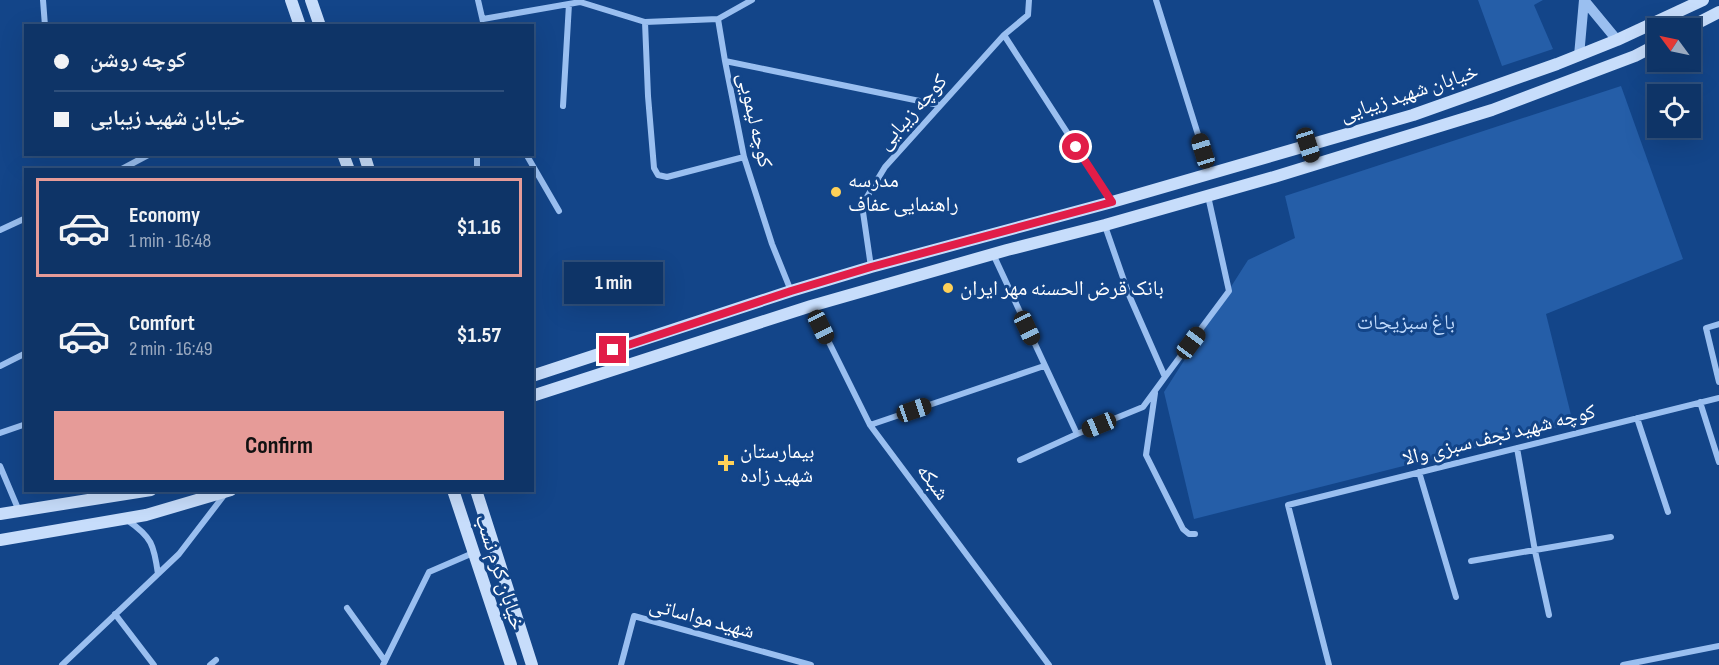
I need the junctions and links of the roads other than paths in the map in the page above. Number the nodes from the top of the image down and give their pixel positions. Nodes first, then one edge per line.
1 (43, 0) edge
2 (291, 0) edge
3 (311, 0) edge
4 (478, 0) edge
5 (752, 0) edge
6 (1029, 0) edge
7 (1156, 0) edge
8 (1584, 0) edge
9 (1703, 0) edge
10 (580, 1) edge
11 (570, 4) junction
12 (1719, 12) edge
13 (718, 19) junction
14 (1701, 21) edge
15 (483, 22) edge
16 (645, 22) junction
17 (45, 24) edge
18 (299, 24) edge
19 (319, 24) edge
20 (1004, 36) junction
21 (1617, 40) junction
22 (1647, 50) edge
23 (1579, 56) junction
24 (725, 61) junction
25 (939, 105) junction
26 (563, 106) dead end
27 (1308, 145) junction
28 (146, 156) edge
29 (744, 157) junction
30 (1314, 165) junction
31 (124, 168) edge
32 (534, 168) edge
33 (1210, 172) junction
34 (1208, 196) junction
35 (1112, 202) junction
36 (559, 212) dead end
37 (24, 219) edge
38 (1105, 225) junction
39 (0, 231) edge
40 (992, 254) junction
41 (871, 267) junction
42 (791, 291) junction
43 (811, 306) junction
44 (1719, 324) edge
45 (24, 354) edge
46 (0, 366) edge
47 (1044, 366) junction
48 (534, 375) edge
49 (1165, 377) junction
50 (1719, 382) edge
51 (1155, 392) junction
52 (534, 395) edge
53 (1719, 398) edge
54 (1700, 402) junction
55 (1637, 418) junction
56 (24, 425) edge
57 (870, 425) junction
58 (0, 433) edge
59 (1077, 434) junction
60 (1517, 448) junction
61 (1020, 460) dead end
62 (1719, 462) edge
63 (0, 466) edge
64 (1419, 472) junction
65 (138, 492) edge
66 (225, 492) edge
67 (228, 492) edge
68 (454, 492) edge
69 (477, 492) edge
70 (19, 511) junction
71 (1668, 512) dead end
72 (0, 514) edge
73 (124, 518) junction
74 (1195, 534) dead end
75 (1611, 537) dead end
76 (0, 540) edge
77 (493, 544) junction
78 (1535, 551) junction
79 (473, 553) junction
80 (1471, 561) dead end
81 (158, 574) junction
82 (1456, 597) dead end
83 (347, 608) dead end
84 (115, 615) junction
85 (1549, 615) dead end
86 (1719, 646) edge
87 (775, 655) junction
88 (384, 663) edge
89 (62, 665) edge
90 (154, 665) edge
91 (511, 665) edge
92 (532, 665) edge
93 (621, 665) edge
94 (773, 665) edge
95 (811, 665) edge
96 (1049, 665) edge
97 (1329, 665) edge
98 (1623, 665) edge

1 - 17 street
2 - 18 main road
3 - 19 main road
4 - 15 street
5 - 13 street
6 - 20 street, کوچه زیبایی
7 - 33 street
8 - 21 street
8 - 23 street
9 - 21 main road, خیابان شهید زیبایی
10 - 11 street
10 - 16 street
11 - 15 street
11 - 26 street
12 - 14 main road
13 - 16 street
13 - 24 street
16 - 29 street
20 - 25 street, کوچه زیبایی
20 - 35 street
21 - 23 main road, خیابان شهید زیبایی
22 - 30 main road, خیابان شهید زیبایی
23 - 27 main road, خیابان شهید زیبایی
24 - 25 street, کوچه لیمویی
24 - 29 street, کوچه لیمویی
25 - 41 street, کوچه زیبایی
27 - 30 main road
27 - 33 main road, خیابان شهید زیبایی
28 - 31 street
29 - 42 street, کوچه لیمویی
30 - 34 main road, خیابان شهید زیبایی
32 - 36 street
33 - 35 main road, خیابان شهید زیبایی
34 - 38 main road, خیابان شهید زیبایی
34 - 49 street
35 - 41 main road, خیابان شهید زیبایی
37 - 39 street
38 - 40 main road, خیابان شهید زیبایی
38 - 49 street
40 - 43 main road, خیابان شهید زیبایی
40 - 47 street
41 - 42 main road, خیابان شهید زیبایی
42 - 48 main road, خیابان شهید زیبایی
43 - 52 main road, خیابان شهید زیبایی
43 - 57 street, شبکه
44 - 50 street
45 - 46 street
47 - 57 street
47 - 59 street
49 - 51 street
51 - 59 street
51 - 74 street
53 - 54 street, کوچه شهید نجف سبزی والا
54 - 55 street, کوچه شهید نجف سبزی والا
54 - 62 street
55 - 60 street, کوچه شهید نجف سبزی والا
55 - 71 street
56 - 58 street
57 - 96 street, شبکه
59 - 61 street
60 - 64 street, کوچه شهید نجف سبزی والا
60 - 78 street
63 - 70 street
64 - 82 street
64 - 97 street, کوچه شهید نجف سبزی والا
65 - 70 main road
66 - 73 main road
67 - 81 street
68 - 79 main road, خیابان کرم نسب
69 - 77 main road, خیابان کرم نسب
70 - 72 main road
73 - 76 main road
73 - 81 street
75 - 78 street
77 - 79 main road
77 - 92 main road, خیابان کرم نسب
78 - 80 street
78 - 85 street
79 - 88 street
79 - 91 main road, خیابان کرم نسب
81 - 84 street
83 - 88 street
84 - 89 street
84 - 90 street
86 - 98 street
87 - 93 street, شهید مواساتی
87 - 94 street
87 - 95 street, شهید مواساتی

